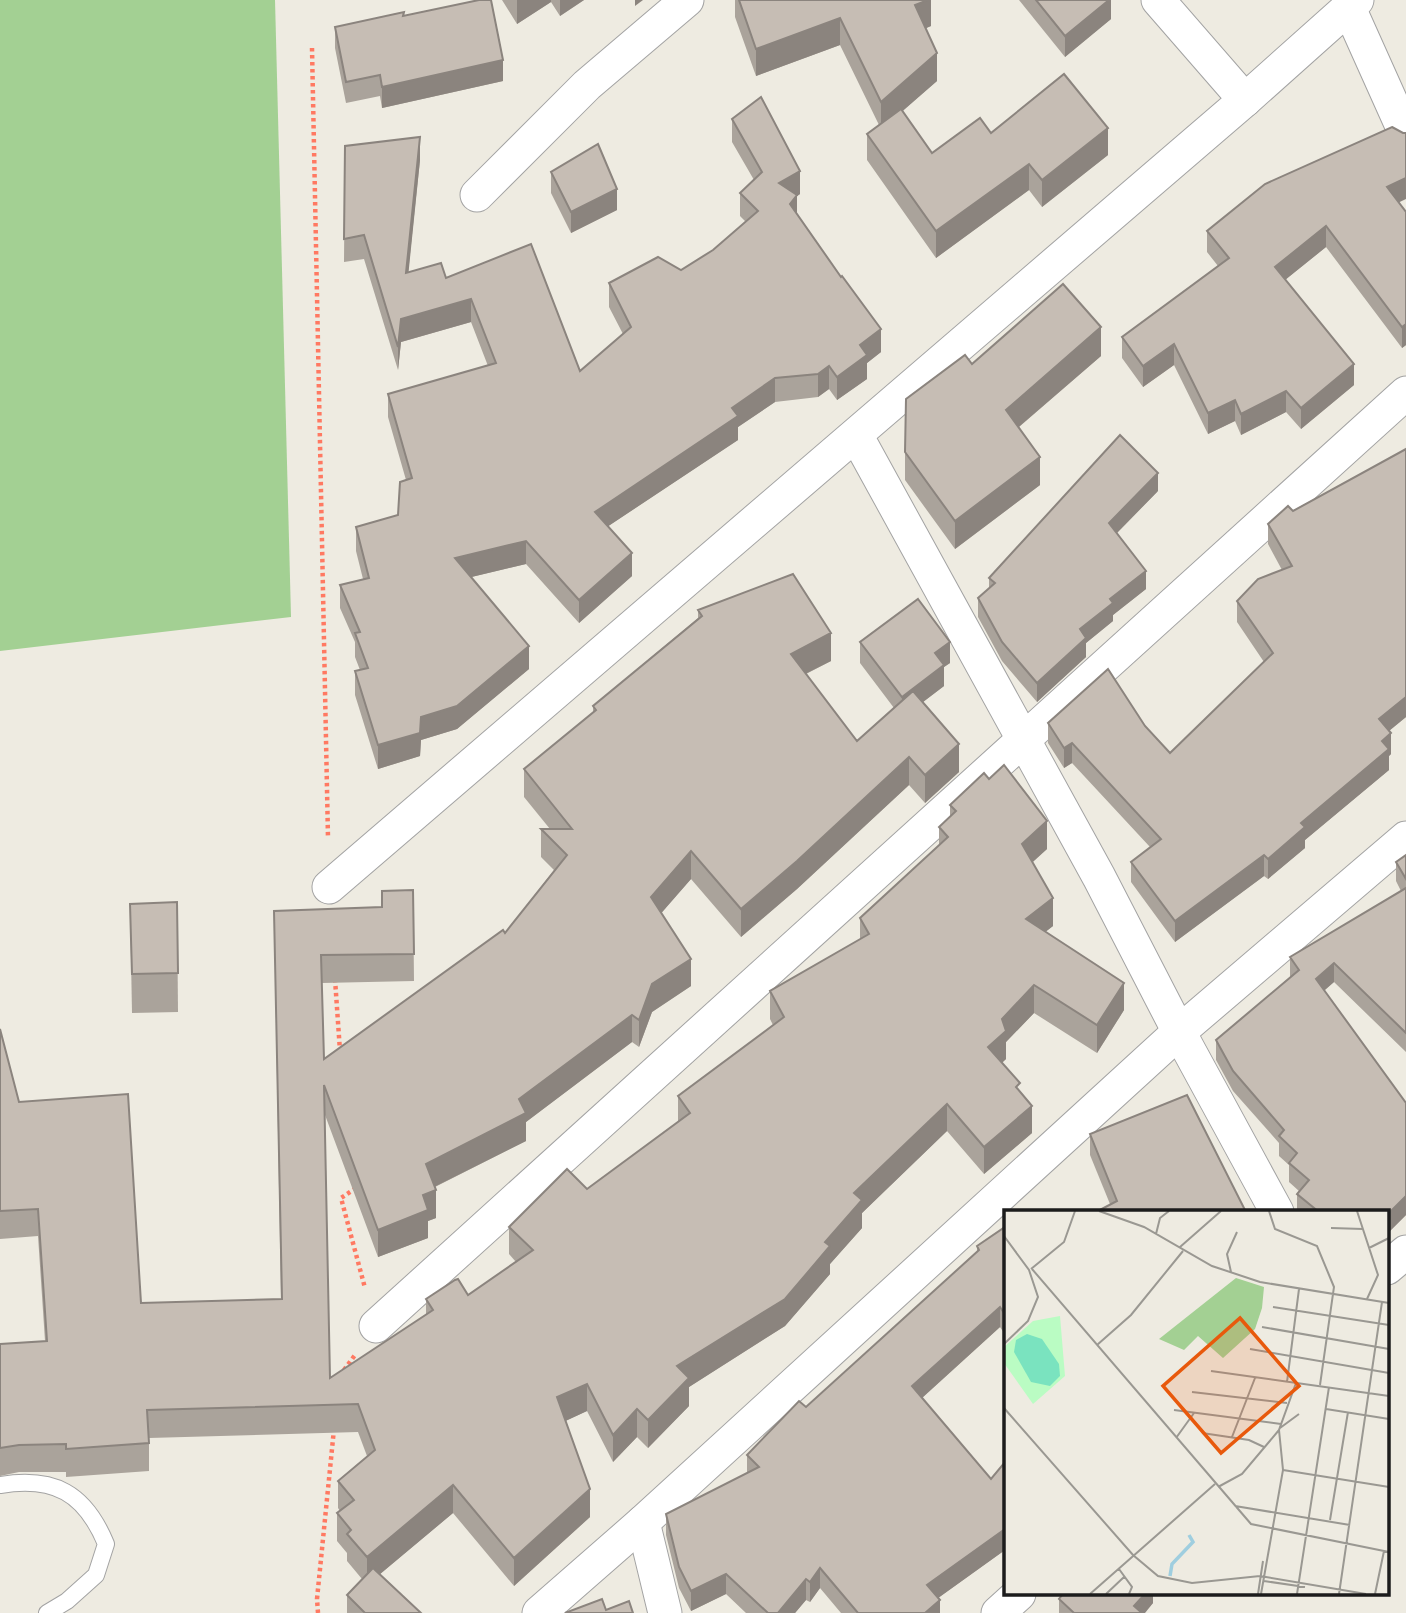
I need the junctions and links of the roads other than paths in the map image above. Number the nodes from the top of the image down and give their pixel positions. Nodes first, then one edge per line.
1 (687, 0) edge
2 (1157, 0) edge
3 (1353, 4) edge
4 (1245, 100) junction
5 (1406, 135) edge
6 (477, 195) dead end
7 (1406, 393) edge
8 (856, 435) junction
9 (1022, 740) junction
10 (1406, 838) edge
11 (329, 887) dead end
12 (1179, 1032) junction
13 (1276, 1210) edge
14 (1406, 1252) edge
15 (1388, 1267) edge
16 (376, 1326) dead end
17 (0, 1485) edge
18 (643, 1521) junction
19 (1016, 1596) edge
20 (47, 1613) edge
21 (540, 1613) edge
22 (665, 1613) edge
23 (998, 1613) edge

1 - 6 street
2 - 4 street
3 - 4 street
3 - 5 street
4 - 8 street
7 - 9 street
8 - 9 street
8 - 11 street
9 - 12 street
9 - 16 street
10 - 12 street
12 - 13 street
12 - 18 street
14 - 15 street
17 - 20 lane
18 - 21 street
18 - 22 street
19 - 23 street

